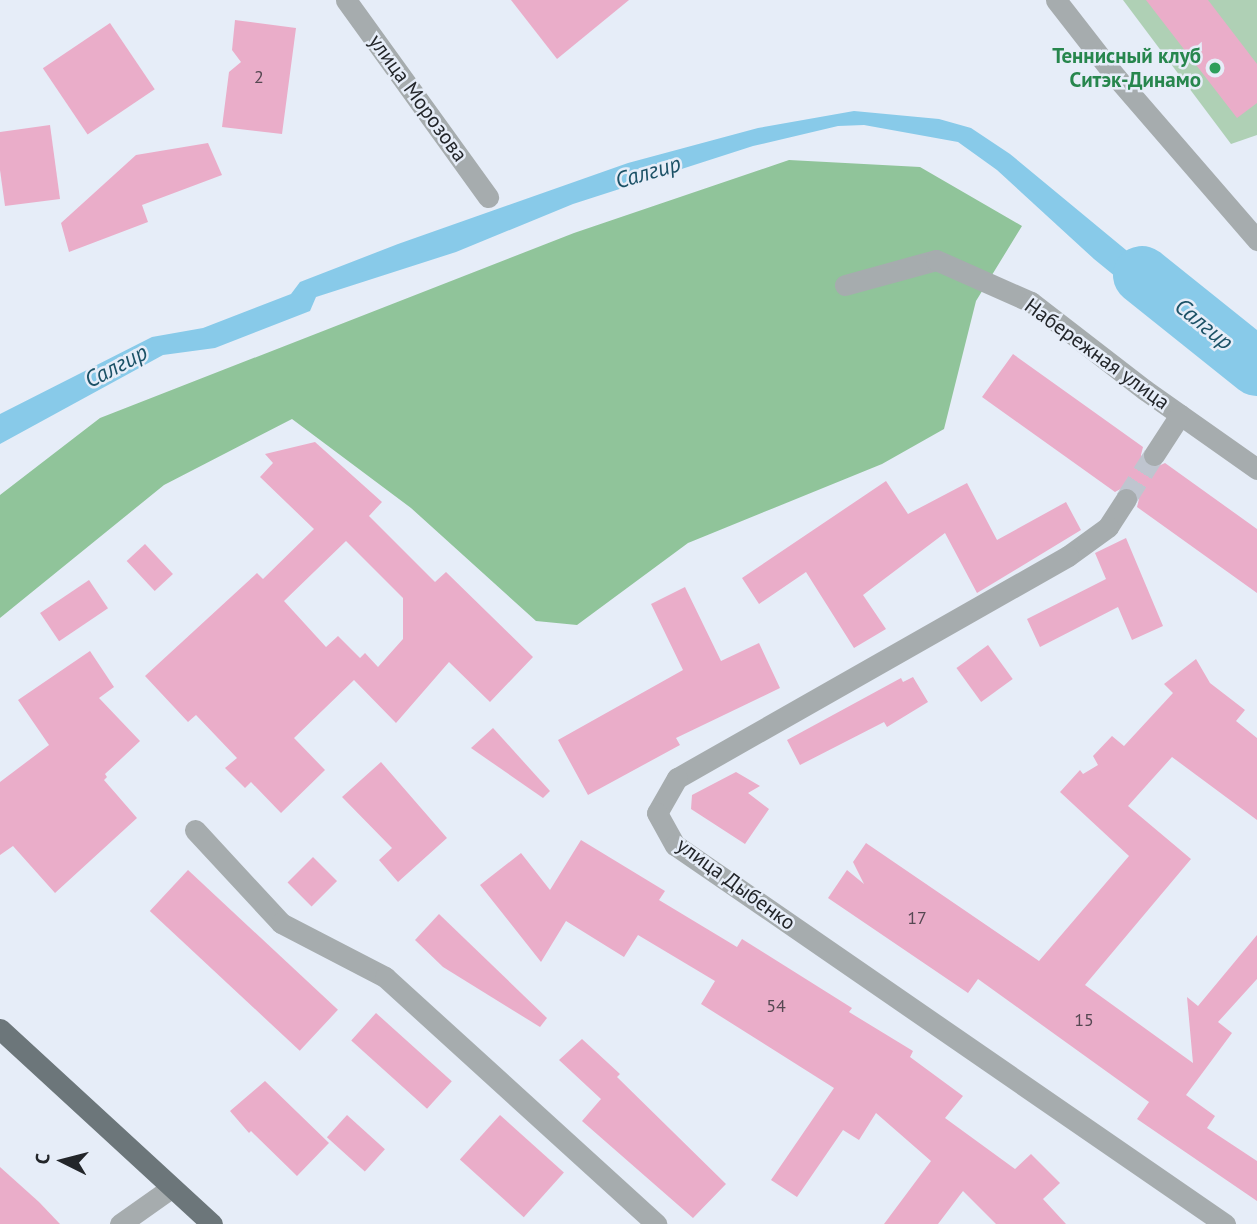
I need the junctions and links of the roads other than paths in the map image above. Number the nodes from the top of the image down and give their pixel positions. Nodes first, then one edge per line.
1 (346, 0) edge
2 (1056, 0) edge
3 (488, 197) dead end
4 (1257, 240) edge
5 (845, 285) dead end
6 (1180, 415) junction
7 (1154, 455) tunnel mouth
8 (1257, 469) edge
9 (1126, 499) tunnel mouth
10 (195, 830) dead end
11 (0, 1029) edge
12 (171, 1188) junction
13 (120, 1224) edge
14 (212, 1224) edge
15 (656, 1224) edge
16 (1225, 1224) edge

1 - 3 street, улица Морозова
2 - 4 street
5 - 6 street, Набережная улица
6 - 7 street
6 - 8 street, Набережная улица
9 - 16 street, улица Дыбенко
10 - 15 street
11 - 12 main road
12 - 13 street
12 - 14 main road

